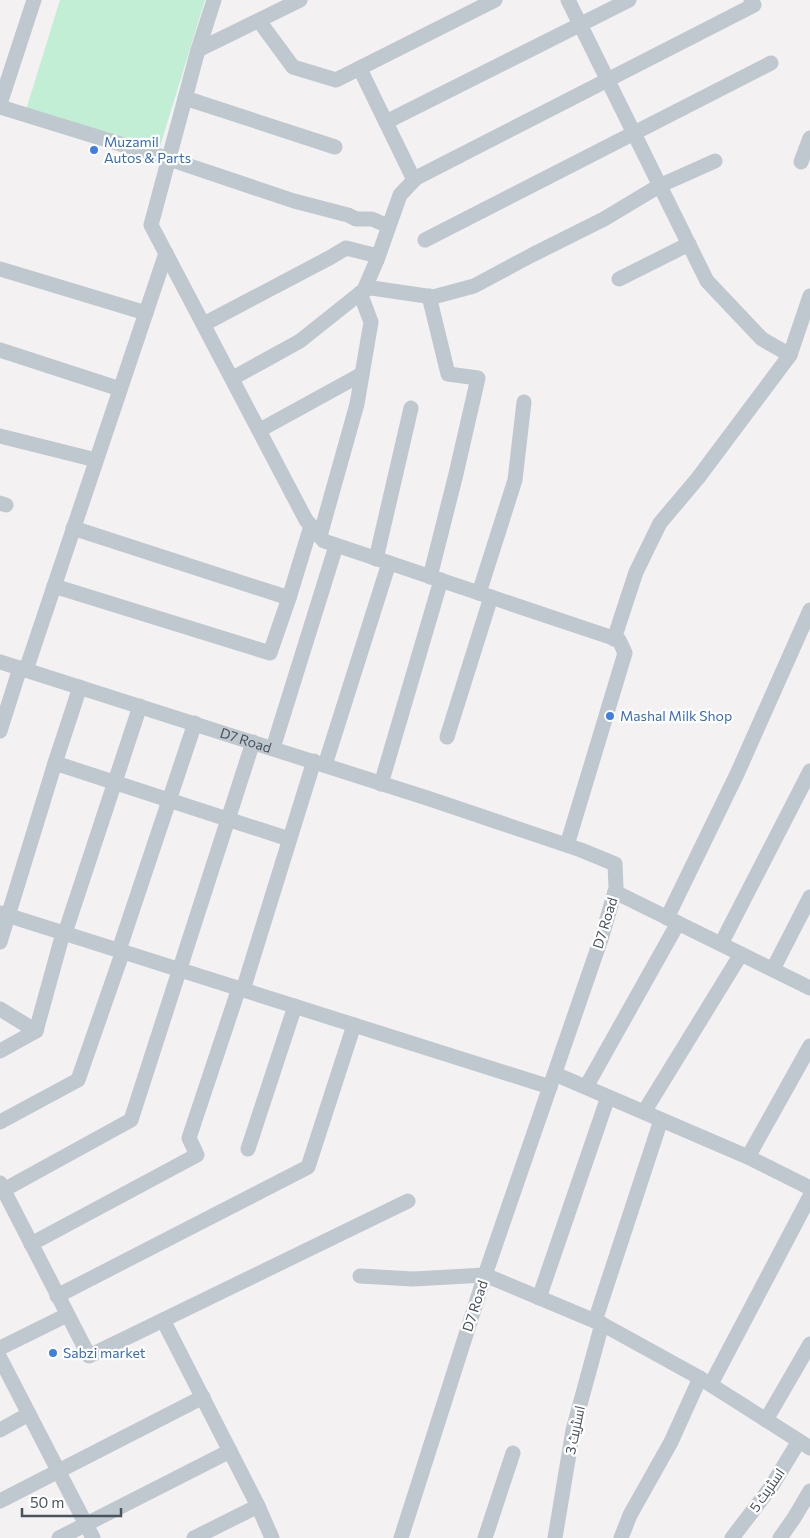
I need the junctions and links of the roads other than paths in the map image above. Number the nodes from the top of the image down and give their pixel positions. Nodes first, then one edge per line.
1 (34, 0) edge
2 (214, 0) edge
3 (300, 0) edge
4 (495, 0) edge
5 (568, 0) edge
6 (629, 0) edge
7 (751, 0) edge
8 (258, 20) junction
9 (580, 25) junction
10 (198, 50) junction
11 (771, 63) dead end
12 (360, 69) junction
13 (607, 79) junction
14 (185, 98) junction
15 (0, 106) edge
16 (386, 122) junction
17 (634, 133) junction
18 (810, 138) edge
19 (335, 148) dead end
20 (169, 158) junction
21 (715, 160) dead end
22 (801, 162) dead end
23 (414, 180) junction
24 (659, 186) junction
25 (388, 226) junction
26 (425, 240) dead end
27 (689, 244) junction
28 (166, 253) junction
29 (378, 256) junction
30 (0, 269) edge
31 (619, 278) dead end
32 (362, 292) junction
33 (429, 296) junction
34 (810, 296) edge
35 (146, 313) junction
36 (204, 324) junction
37 (0, 350) edge
38 (790, 355) junction
39 (362, 374) junction
40 (233, 378) junction
41 (120, 389) junction
42 (524, 402) dead end
43 (411, 408) dead end
44 (260, 430) junction
45 (0, 436) edge
46 (96, 460) junction
47 (73, 528) junction
48 (316, 531) junction
49 (336, 546) junction
50 (382, 561) junction
51 (436, 579) junction
52 (54, 586) junction
53 (485, 595) junction
54 (289, 598) junction
55 (810, 610) edge
56 (614, 639) junction
57 (0, 662) edge
58 (23, 669) junction
59 (80, 687) junction
60 (140, 706) junction
61 (195, 723) junction
62 (0, 731) edge
63 (447, 737) dead end
64 (253, 742) junction
65 (273, 748) junction
66 (55, 763) junction
67 (319, 763) junction
68 (810, 771) edge
69 (114, 782) junction
70 (381, 784) junction
71 (169, 800) junction
72 (228, 819) junction
73 (290, 840) junction
74 (568, 845) junction
75 (615, 892) junction
76 (810, 897) edge
77 (5, 914) edge
78 (672, 920) junction
79 (64, 933) junction
80 (0, 942) edge
81 (721, 944) junction
82 (121, 951) junction
83 (741, 954) junction
84 (179, 969) junction
85 (773, 969) junction
86 (810, 988) edge
87 (241, 989) junction
88 (295, 1006) junction
89 (0, 1009) edge
90 (354, 1025) junction
91 (36, 1031) junction
92 (810, 1046) edge
93 (0, 1051) edge
94 (552, 1080) junction
95 (586, 1087) junction
96 (608, 1097) junction
97 (644, 1112) junction
98 (661, 1120) junction
99 (0, 1122) edge
100 (248, 1149) dead end
101 (748, 1156) junction
102 (1, 1188) edge
103 (810, 1188) edge
104 (810, 1196) edge
105 (408, 1201) dead end
106 (31, 1244) junction
107 (485, 1275) junction
108 (360, 1276) dead end
109 (57, 1296) junction
110 (539, 1298) junction
111 (67, 1315) junction
112 (163, 1320) junction
113 (598, 1322) junction
114 (810, 1344) edge
115 (0, 1348) edge
116 (0, 1358) edge
117 (705, 1381) junction
118 (203, 1397) junction
119 (29, 1414) junction
120 (766, 1420) junction
121 (0, 1430) edge
122 (805, 1444) edge
123 (230, 1451) junction
124 (513, 1453) dead end
125 (58, 1471) junction
126 (810, 1491) edge
127 (0, 1501) edge
128 (258, 1506) junction
129 (86, 1524) junction
130 (59, 1538) edge
131 (93, 1538) edge
132 (194, 1538) edge
133 (272, 1538) edge
134 (400, 1538) edge
135 (485, 1538) edge
136 (555, 1538) edge
137 (621, 1538) edge
138 (732, 1538) edge
139 (780, 1538) edge

1 - 15 street
2 - 10 street
3 - 8 street
4 - 12 street
5 - 9 street
6 - 9 street
7 - 13 street
8 - 10 street
8 - 12 street
9 - 13 street
9 - 16 street
10 - 14 street
11 - 17 street
12 - 16 street
13 - 17 street
13 - 23 street
14 - 19 street
14 - 20 street
15 - 20 street
16 - 23 street
17 - 24 street
17 - 26 street
18 - 22 street
20 - 25 street
20 - 28 street
21 - 24 street
23 - 25 street
24 - 27 street
24 - 33 street
25 - 29 street
27 - 31 street
27 - 38 street
28 - 35 street
28 - 36 street
29 - 32 street
29 - 36 street
30 - 35 street
32 - 33 street
32 - 39 street
32 - 40 street
33 - 51 street
34 - 38 street
35 - 41 street
36 - 40 street
37 - 41 street
38 - 56 street
39 - 44 street
39 - 48 street
40 - 44 street
41 - 46 street
42 - 53 street
43 - 50 street
44 - 48 street
45 - 46 street
46 - 47 street
47 - 52 street
47 - 54 street
48 - 49 street
48 - 54 street
49 - 50 street
49 - 65 street
50 - 51 street
50 - 67 street
51 - 53 street
51 - 70 street
52 - 54 street
52 - 58 street
53 - 56 street
53 - 63 street
55 - 78 street
56 - 74 street
57 - 58 street, D7 Road
58 - 59 street, D7 Road
58 - 62 street
59 - 60 street, D7 Road
59 - 66 street
60 - 61 street, D7 Road
60 - 69 street
61 - 64 street, D7 Road
61 - 71 street
64 - 65 street, D7 Road
64 - 72 street
65 - 67 street, D7 Road
66 - 69 street
66 - 77 street
67 - 70 street, D7 Road
67 - 73 street
68 - 81 street
69 - 71 street
69 - 79 street
70 - 74 street, D7 Road
71 - 72 street
71 - 82 street
72 - 73 street
72 - 84 street
73 - 87 street
74 - 75 street, D7 Road
75 - 78 street
75 - 94 street, D7 Road
76 - 85 street
77 - 79 street
77 - 80 street
78 - 81 street
78 - 95 street
79 - 82 street
79 - 91 street
81 - 83 street
82 - 84 street
82 - 99 street
83 - 85 street
83 - 97 street
84 - 87 street
84 - 102 street
85 - 86 street
87 - 88 street
87 - 106 street
88 - 90 street
88 - 100 street
89 - 91 street
90 - 94 street
90 - 109 street
91 - 93 street
92 - 101 street
94 - 95 street
94 - 107 street, D7 Road
95 - 96 street
96 - 97 street
96 - 110 street
97 - 98 street
98 - 101 street
98 - 113 street, اسٹریٹ 3
101 - 103 street
102 - 106 street
104 - 117 street
105 - 112 street
106 - 109 street
107 - 108 street
107 - 110 street
107 - 134 street, D7 Road
109 - 111 street
110 - 113 street
111 - 112 street
111 - 115 street
112 - 118 street
113 - 117 street
113 - 136 street, اسٹریٹ 3
114 - 120 street
116 - 119 street
117 - 120 street
117 - 137 street
118 - 123 street
118 - 125 street
119 - 121 street
119 - 125 street
120 - 122 street
122 - 138 street, اسٹریٹ 5
123 - 128 street
123 - 129 street
124 - 135 street
125 - 127 street
125 - 129 street
126 - 139 street
128 - 132 street
128 - 133 street
129 - 130 street
129 - 131 street

